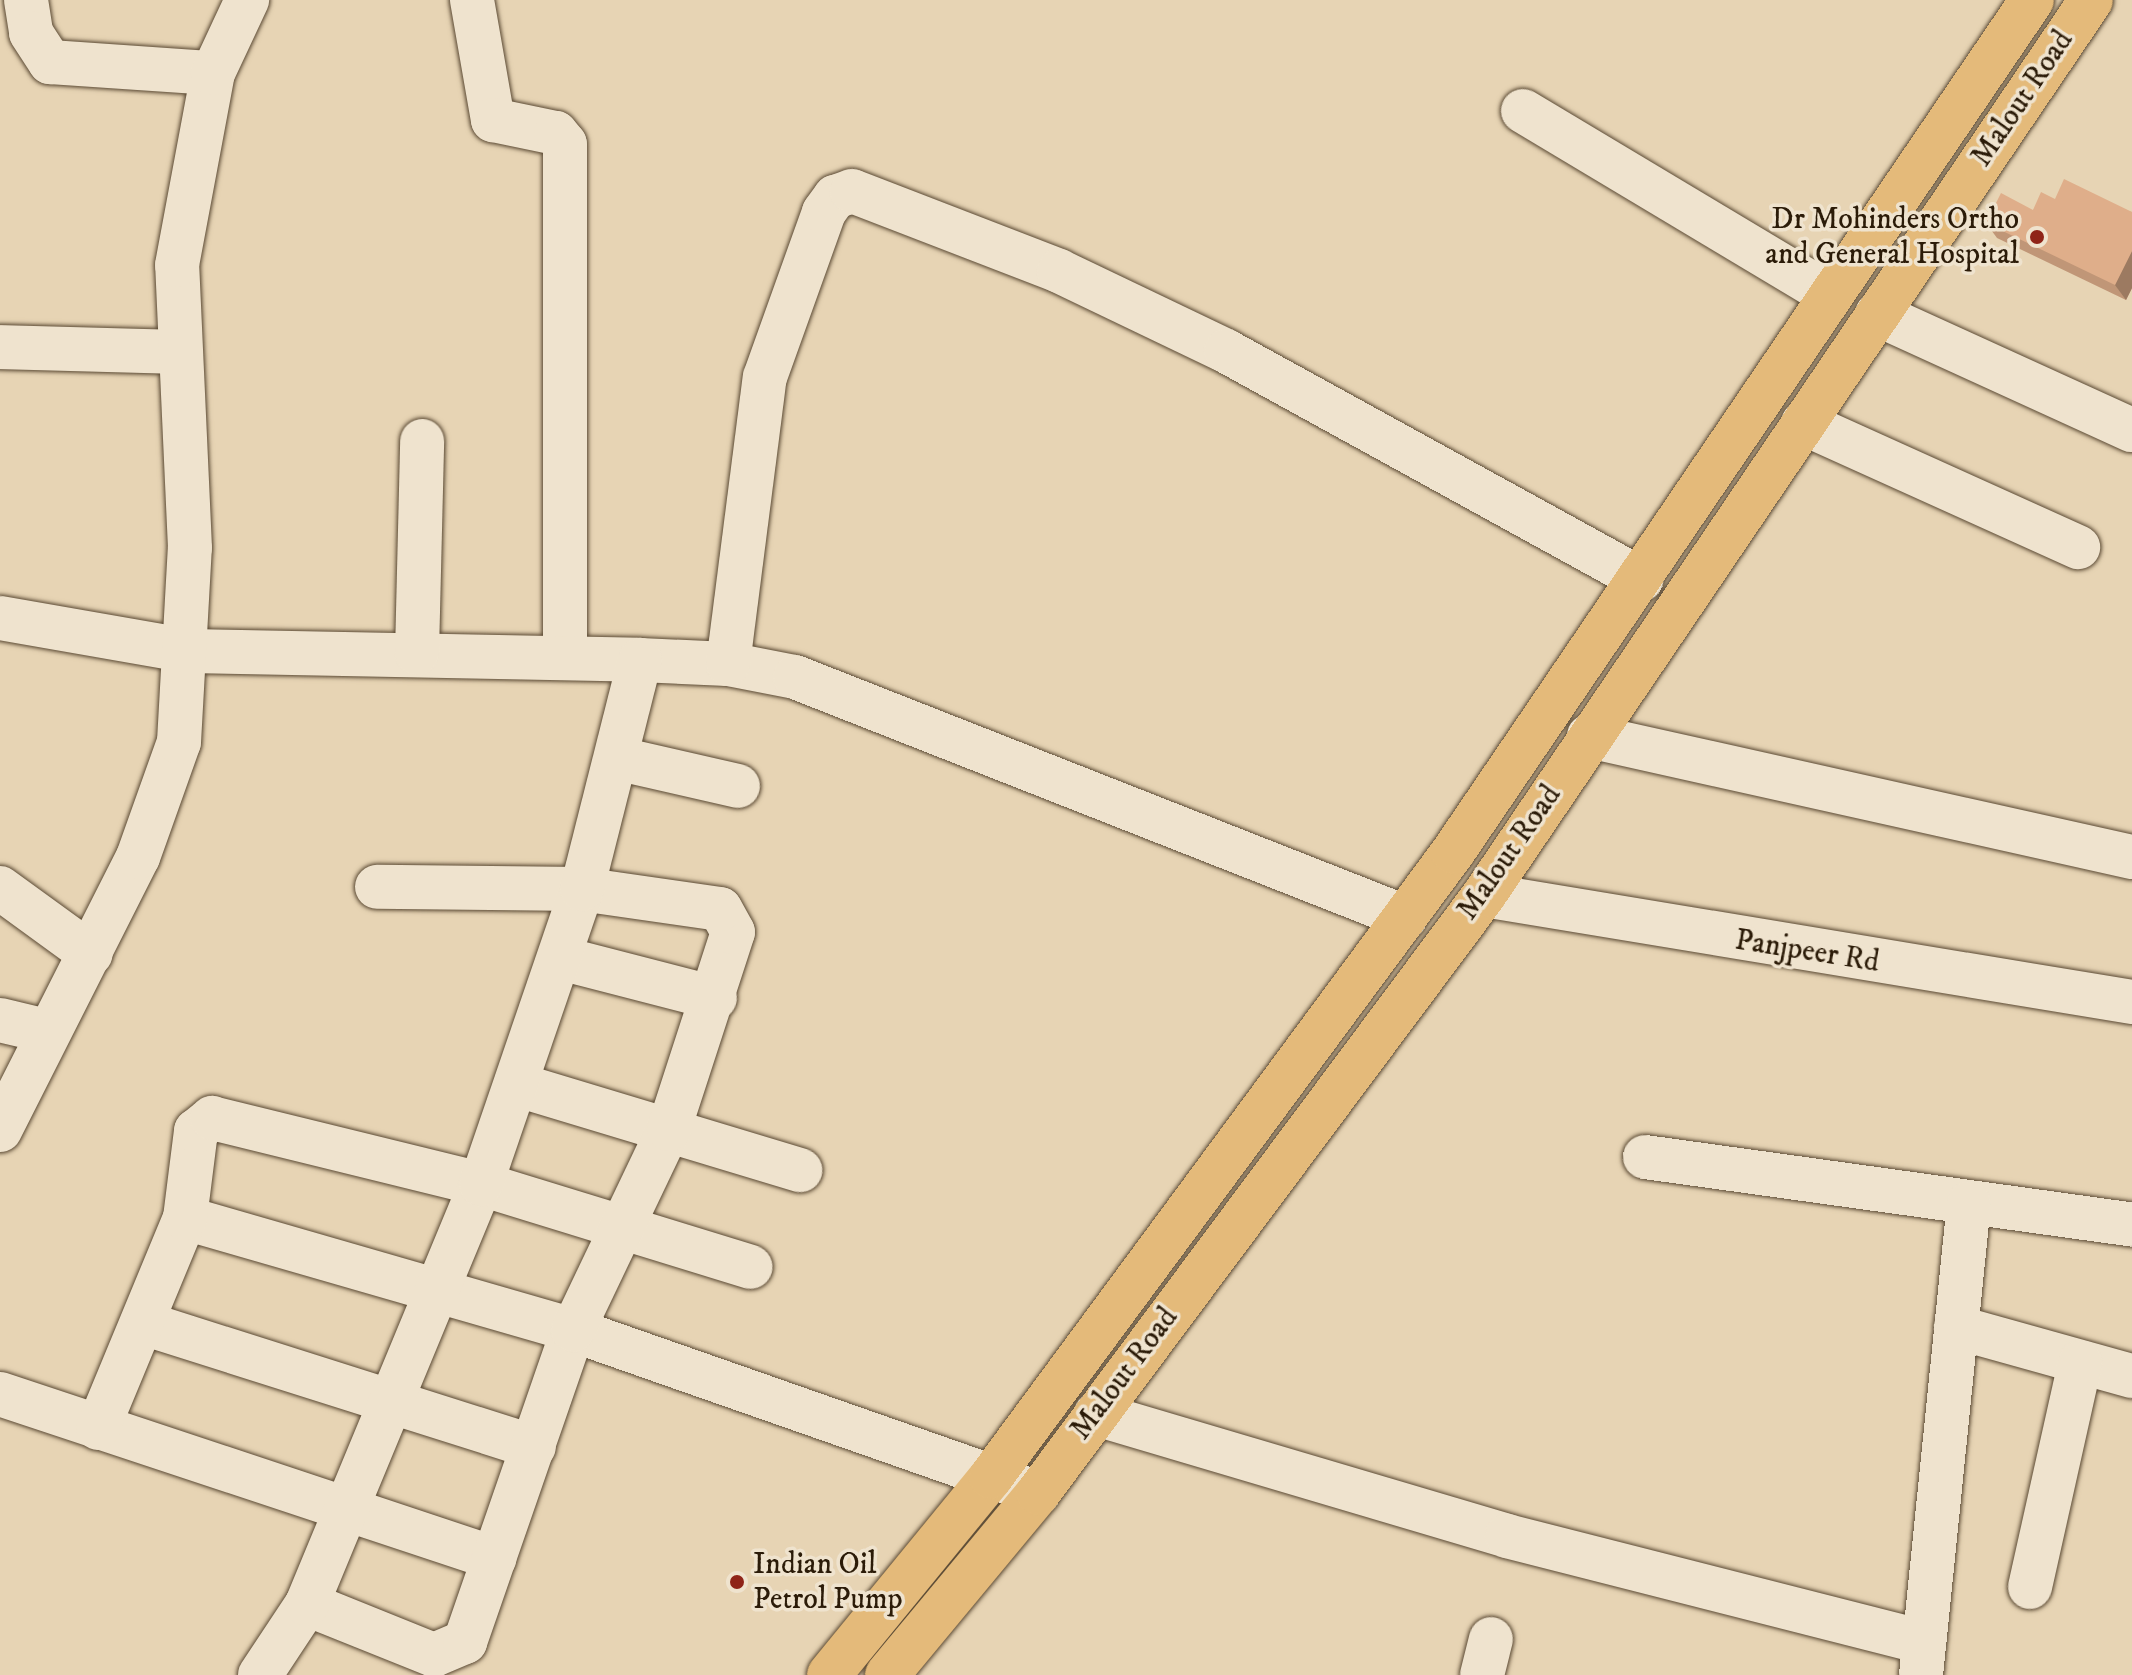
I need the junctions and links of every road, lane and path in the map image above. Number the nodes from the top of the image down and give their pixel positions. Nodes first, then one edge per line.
1 (26, 0) edge
2 (247, 0) edge
3 (472, 0) edge
4 (2032, 0) edge
5 (2091, 0) edge
6 (213, 73) junction
7 (1523, 111) dead end
8 (1830, 295) junction
9 (1877, 314) junction
10 (0, 347) edge
11 (177, 352) junction
12 (1803, 423) junction
13 (2132, 430) edge
14 (422, 441) dead end
15 (2078, 547) dead end
16 (1641, 579) junction
17 (0, 618) edge
18 (189, 651) junction
19 (417, 653) junction
20 (565, 657) junction
21 (640, 660) junction
22 (728, 664) junction
23 (1589, 736) junction
24 (620, 759) junction
25 (738, 786) dead end
26 (2132, 857) edge
27 (377, 887) dead end
28 (0, 888) edge
29 (582, 889) junction
30 (1484, 895) junction
31 (1405, 917) junction
32 (91, 954) junction
33 (560, 958) junction
34 (715, 998) junction
35 (2132, 1002) edge
36 (0, 1020) edge
37 (46, 1031) junction
38 (518, 1085) junction
39 (669, 1129) junction
40 (0, 1130) edge
41 (1645, 1157) dead end
42 (800, 1170) dead end
43 (481, 1184) junction
44 (1969, 1203) junction
45 (185, 1218) junction
46 (2132, 1225) edge
47 (618, 1227) junction
48 (750, 1267) dead end
49 (434, 1291) junction
50 (143, 1323) junction
51 (1956, 1327) junction
52 (573, 1330) junction
53 (2080, 1363) junction
54 (2132, 1376) edge
55 (0, 1394) edge
56 (386, 1406) junction
57 (1096, 1414) junction
58 (98, 1428) junction
59 (534, 1447) junction
60 (991, 1477) junction
61 (1038, 1493) junction
62 (349, 1510) junction
63 (494, 1558) junction
64 (2030, 1587) dead end
65 (307, 1604) junction
66 (1923, 1658) edge
67 (260, 1675) edge
68 (829, 1675) edge
69 (887, 1675) edge

1 - 6 street
2 - 6 street
3 - 20 street
4 - 8 highway, Malout Road
5 - 9 highway, Malout Road
6 - 11 street
7 - 8 street
8 - 16 highway, Malout Road
9 - 12 highway, Malout Road
9 - 13 street
10 - 11 street
11 - 18 street
12 - 15 street
12 - 23 highway, Malout Road
14 - 19 street
16 - 22 street
16 - 31 highway, Malout Road
17 - 18 street
18 - 19 street
18 - 32 street
19 - 20 street
20 - 21 street
21 - 22 street
21 - 24 street
22 - 31 street
23 - 26 street
23 - 30 highway, Malout Road
24 - 25 street
24 - 29 street
27 - 29 street
28 - 32 street
29 - 33 street
29 - 34 street
30 - 35 street, Panjpeer Rd
30 - 57 highway, Malout Road
31 - 60 highway, Malout Road
32 - 37 street
33 - 34 street
33 - 38 street
34 - 39 street
36 - 37 street
37 - 40 street
38 - 39 street
38 - 43 street
39 - 42 street
39 - 47 street
41 - 44 street
43 - 45 street
43 - 47 street
43 - 49 street
44 - 46 street
44 - 51 street
45 - 49 street
45 - 50 street
47 - 48 street
47 - 52 street
49 - 52 street
49 - 56 street
50 - 56 street
50 - 58 street
51 - 53 street
51 - 66 street
52 - 59 street
52 - 60 street
53 - 54 street
53 - 64 street
55 - 58 street
56 - 59 street
56 - 62 street
57 - 61 highway, Malout Road
57 - 66 street
58 - 62 street
59 - 63 street
60 - 61 street
60 - 68 highway, Malout Road
61 - 69 highway, Malout Road
62 - 63 street
62 - 65 street
63 - 65 street
65 - 67 street

